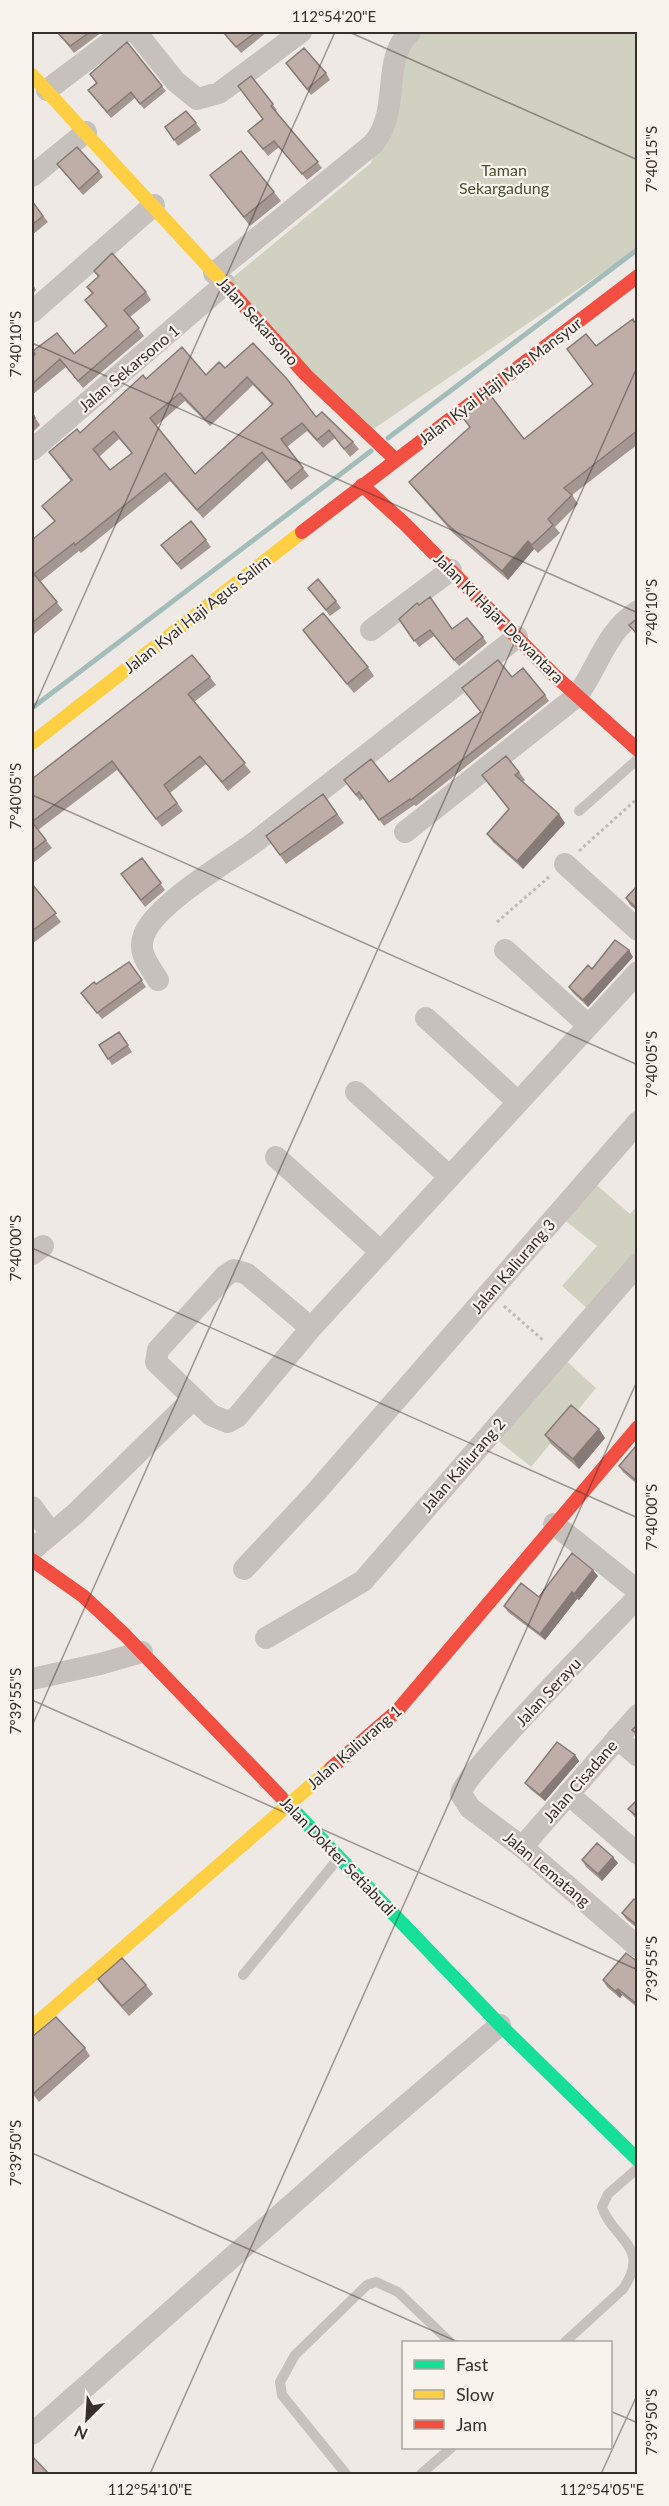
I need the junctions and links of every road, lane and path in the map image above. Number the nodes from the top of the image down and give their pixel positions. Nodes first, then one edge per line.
1 (124, 32) edge
2 (136, 32) edge
3 (301, 32) edge
4 (410, 32) edge
5 (39, 82) edge
6 (86, 132) junction
7 (32, 176) edge
8 (154, 204) junction
9 (638, 276) edge
10 (220, 278) junction
11 (32, 312) edge
12 (32, 450) edge
13 (394, 457) junction
14 (362, 485) junction
15 (451, 570) junction
16 (638, 611) edge
17 (371, 630) dead end
18 (517, 637) junction
19 (582, 700) junction
20 (32, 742) edge
21 (636, 747) edge
22 (579, 811) dead end
23 (405, 832) dead end
24 (565, 864) dead end
25 (638, 930) edge
26 (505, 950) dead end
27 (638, 972) edge
28 (158, 980) dead end
29 (426, 1018) dead end
30 (588, 1025) junction
31 (356, 1092) dead end
32 (518, 1102) junction
33 (638, 1122) edge
34 (276, 1157) dead end
35 (450, 1177) junction
36 (381, 1252) junction
37 (638, 1264) edge
38 (489, 1293) junction
39 (311, 1328) junction
40 (559, 1354) junction
41 (193, 1399) junction
42 (638, 1427) edge
43 (32, 1507) edge
44 (554, 1524) junction
45 (51, 1533) junction
46 (32, 1550) edge
47 (32, 1560) edge
48 (243, 1569) dead end
49 (638, 1591) edge
50 (638, 1597) edge
51 (266, 1638) dead end
52 (142, 1652) junction
53 (32, 1679) edge
54 (638, 1715) edge
55 (617, 1738) junction
56 (638, 1756) edge
57 (462, 1790) joint
58 (568, 1794) junction
59 (288, 1804) junction
60 (522, 1847) junction
61 (638, 1854) edge
62 (339, 1858) junction
63 (638, 1947) edge
64 (243, 1975) dead end
65 (500, 2025) junction
66 (32, 2027) edge
67 (638, 2160) edge
68 (638, 2168) edge
69 (448, 2341) edge
70 (567, 2341) edge
71 (32, 2434) edge
72 (450, 2449) edge
73 (346, 2475) edge
74 (421, 2475) edge

1 - 5 street
2 - 3 street
4 - 10 street, Jalan Sekarsono 1
5 - 6 main road, Jalan Sekarsono
6 - 7 street
6 - 8 main road, Jalan Sekarsono
8 - 10 main road, Jalan Sekarsono
8 - 11 street
9 - 13 main road, Jalan Kyai Haji Mas Mansyur
10 - 12 street, Jalan Sekarsono 1
10 - 13 main road, Jalan Sekarsono
13 - 14 main road, Jalan Kyai Haji Mas Mansyur
14 - 15 main road, Jalan Ki Hajar Dewantara
14 - 20 main road, Jalan Kyai Haji Agus Salim
15 - 17 street
15 - 18 main road, Jalan Ki Hajar Dewantara
16 - 19 street
18 - 19 main road, Jalan Ki Hajar Dewantara
18 - 28 street
19 - 21 main road, Jalan Ki Hajar Dewantara
19 - 23 street
21 - 22 lane
24 - 25 street
26 - 30 street
27 - 30 street
29 - 32 street
30 - 32 street
31 - 35 street
32 - 35 street
33 - 38 street, Jalan Kaliurang 3
34 - 36 street
35 - 36 street
36 - 39 street
37 - 40 street, Jalan Kaliurang 2
38 - 40 path
38 - 48 street, Jalan Kaliurang 3
39 - 41 street
39 - 41 street
40 - 51 street, Jalan Kaliurang 2
41 - 45 street
42 - 44 main road, Jalan Kaliurang 1
43 - 45 street
44 - 49 street
44 - 59 main road, Jalan Kaliurang 1
45 - 46 street
47 - 52 main road, Jalan Dokter Setiabudi
50 - 57 street, Jalan Serayu
52 - 53 street
52 - 59 main road, Jalan Dokter Setiabudi
54 - 55 street, Jalan Cisadane
55 - 56 street
55 - 58 street, Jalan Cisadane
57 - 60 street, Jalan Lematang
58 - 60 street, Jalan Cisadane
58 - 61 street
59 - 62 main road, Jalan Dokter Setiabudi
59 - 66 main road, Jalan Kaliurang 1
60 - 63 street, Jalan Lematang
62 - 64 lane
62 - 65 main road, Jalan Dokter Setiabudi
65 - 67 main road, Jalan Dokter Setiabudi
65 - 71 street
68 - 70 lane
69 - 73 lane
72 - 74 lane

